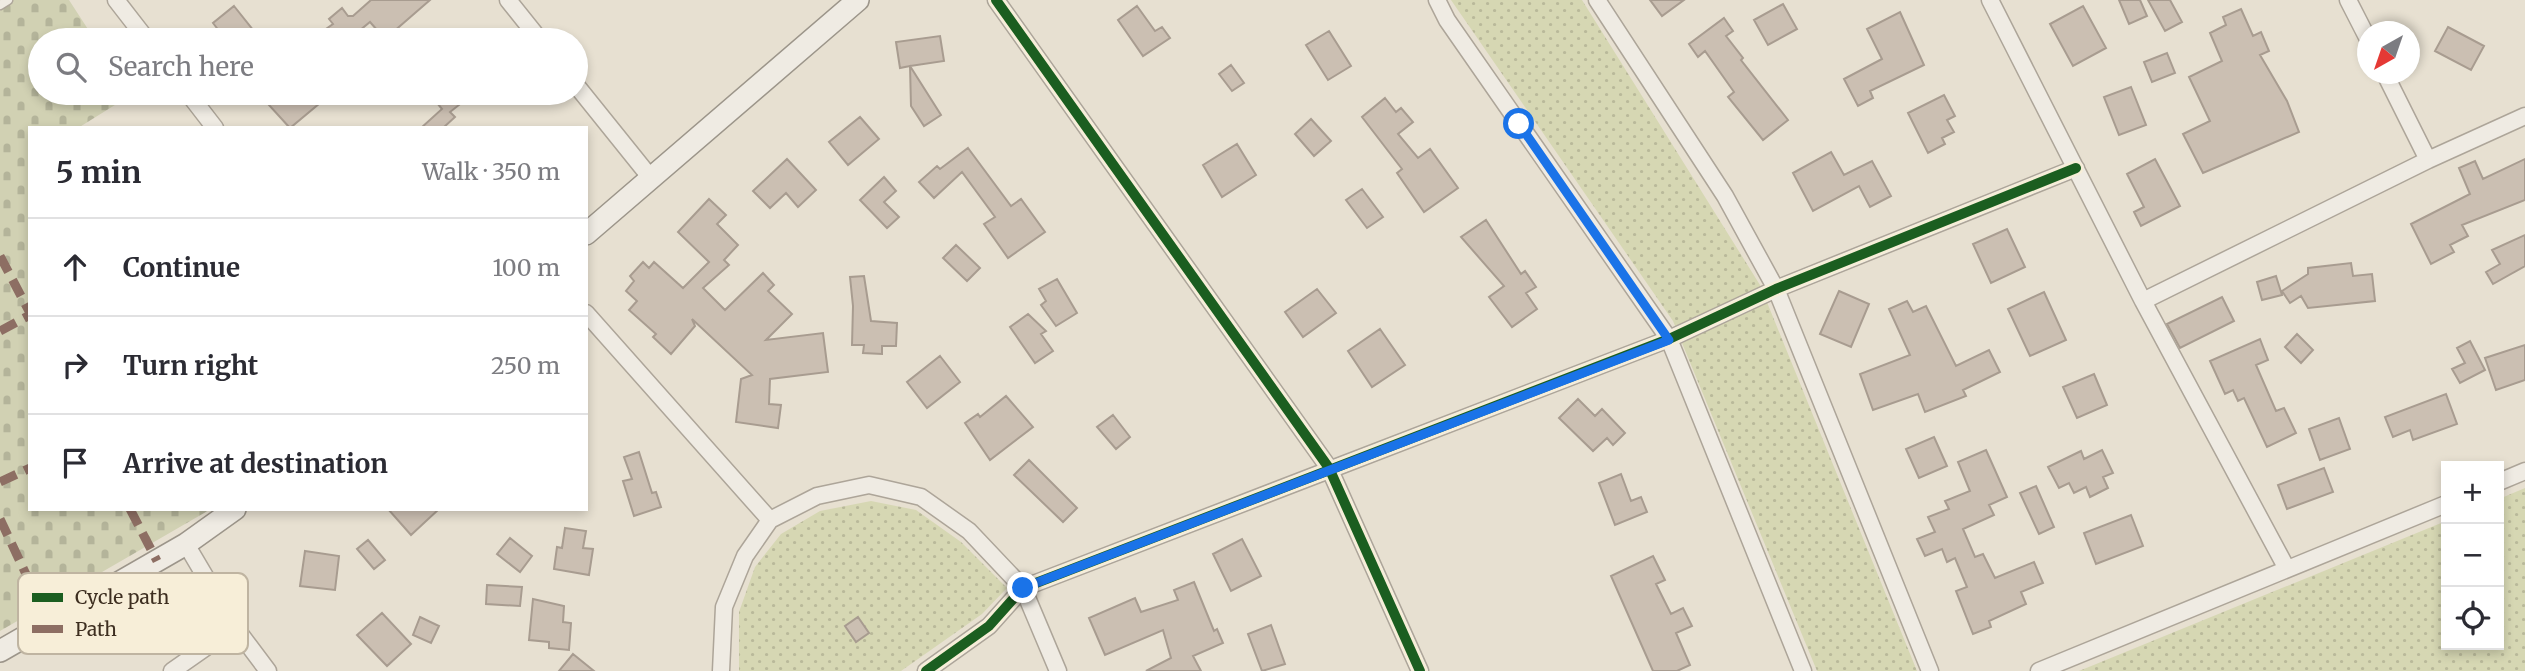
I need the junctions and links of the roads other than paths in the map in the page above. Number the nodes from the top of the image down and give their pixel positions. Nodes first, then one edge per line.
1 (8, 0) edge
2 (116, 0) edge
3 (508, 0) edge
4 (858, 0) edge
5 (996, 0) edge
6 (1437, 0) edge
7 (1597, 0) edge
8 (1990, 0) edge
9 (2348, 0) edge
10 (0, 5) edge
11 (2359, 21) edge
12 (138, 28) edge
13 (530, 28) edge
14 (2390, 84) edge
15 (588, 100) edge
16 (197, 105) edge
17 (2525, 116) edge
18 (213, 126) edge
19 (2428, 160) junction
20 (2076, 168) junction
21 (650, 177) junction
22 (588, 232) edge
23 (1776, 289) junction
24 (2143, 301) junction
25 (588, 315) edge
26 (1669, 340) junction
27 (1329, 468) junction
28 (2525, 471) edge
29 (2504, 480) edge
30 (2441, 506) edge
31 (232, 511) edge
32 (770, 520) junction
33 (186, 544) junction
34 (2287, 569) junction
35 (136, 573) edge
36 (203, 573) edge
37 (1023, 588) junction
38 (18, 641) edge
39 (248, 644) edge
40 (0, 651) edge
41 (196, 654) edge
42 (172, 671) edge
43 (268, 671) edge
44 (721, 671) edge
45 (926, 671) edge
46 (1058, 671) edge
47 (1420, 671) edge
48 (1803, 671) edge
49 (1930, 671) edge
50 (2039, 671) edge

1 - 10 lane
2 - 12 street
3 - 13 street
4 - 21 street
5 - 27 street
6 - 26 street
7 - 23 street
8 - 20 street
9 - 11 street
14 - 19 street
15 - 21 street
16 - 18 street
17 - 19 street
19 - 24 street
20 - 23 street
20 - 24 street
21 - 22 street
23 - 26 street
23 - 49 street
24 - 34 street
25 - 32 street
26 - 27 street
26 - 48 street
27 - 37 street
27 - 47 street
28 - 29 street
30 - 34 street
31 - 33 street
32 - 37 street
32 - 44 street
33 - 35 street
33 - 36 street
34 - 50 street
37 - 45 street
37 - 46 street
38 - 40 street
39 - 43 street
41 - 42 street

